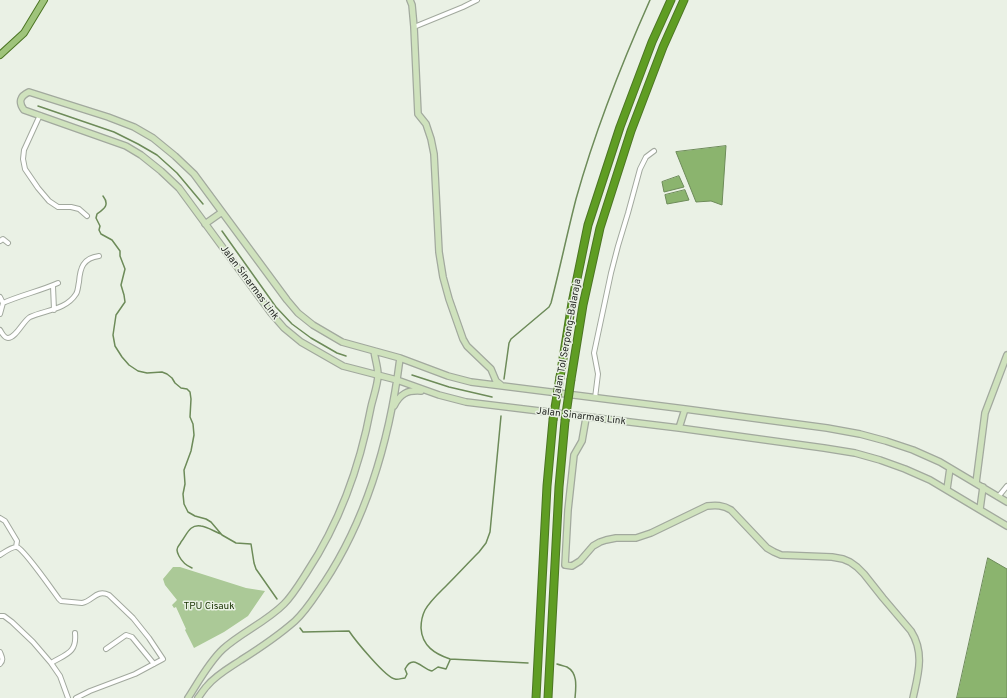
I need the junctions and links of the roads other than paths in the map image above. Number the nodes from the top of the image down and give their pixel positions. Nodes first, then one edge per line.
1 (44, 0) edge
2 (410, 0) edge
3 (477, 0) edge
4 (671, 0) edge
5 (684, 0) edge
6 (414, 27) junction
7 (0, 55) edge
8 (40, 115) junction
9 (654, 151) dead end
10 (222, 212) junction
11 (86, 216) dead end
12 (205, 224) junction
13 (0, 241) edge
14 (8, 243) dead end
15 (98, 256) dead end
16 (58, 284) dead end
17 (53, 286) junction
18 (0, 297) edge
19 (3, 303) junction
20 (1, 308) edge
21 (54, 310) junction
22 (0, 314) edge
23 (0, 330) edge
24 (374, 351) junction
25 (1007, 355) edge
26 (400, 358) junction
27 (378, 375) junction
28 (397, 380) junction
29 (503, 386) junction
30 (427, 391) junction
31 (595, 398) junction
32 (685, 409) junction
33 (391, 414) junction
34 (586, 418) junction
35 (679, 428) junction
36 (950, 468) junction
37 (976, 483) junction
38 (1007, 486) edge
39 (983, 487) junction
40 (947, 490) junction
41 (998, 496) junction
42 (1007, 502) edge
43 (980, 509) junction
44 (0, 518) edge
45 (1007, 526) edge
46 (16, 547) junction
47 (0, 555) edge
48 (0, 616) edge
49 (75, 633) dead end
50 (106, 649) dead end
51 (0, 652) edge
52 (50, 663) junction
53 (0, 664) edge
54 (154, 664) junction
55 (68, 698) edge
56 (76, 698) edge
57 (188, 698) edge
58 (198, 698) edge
59 (536, 698) edge
60 (548, 698) edge
61 (913, 698) edge

1 - 7 main road
2 - 6 street
3 - 6 street
4 - 59 highway, Jalan Tol Serpong–Balaraja, bridge
5 - 60 highway, Jalan Tol Serpong–Balaraja, bridge
6 - 29 street
8 - 10 street, Jalan Sinarmas Link
8 - 11 street
8 - 12 street, Jalan Sinarmas Link
9 - 31 street
10 - 12 street
10 - 24 street, Jalan Sinarmas Link
12 - 27 street, Jalan Sinarmas Link
13 - 14 street
15 - 21 street
16 - 17 street
17 - 19 street
17 - 21 street
18 - 19 street
19 - 20 street
20 - 22 street
21 - 23 street
24 - 26 street, Jalan Sinarmas Link
24 - 27 street
25 - 37 street
26 - 28 street
26 - 29 street, Jalan Sinarmas Link
27 - 28 street, Jalan Sinarmas Link
27 - 57 street
28 - 30 street, Jalan Sinarmas Link
28 - 33 street
29 - 31 street, Jalan Sinarmas Link
30 - 33 street
30 - 34 street, Jalan Sinarmas Link
31 - 32 street, Jalan Sinarmas Link
32 - 35 street
32 - 36 street, Jalan Sinarmas Link
33 - 58 street
34 - 35 street, Jalan Sinarmas Link
34 - 61 street
35 - 40 street, Jalan Sinarmas Link
36 - 37 street, Jalan Sinarmas Link
36 - 40 street
37 - 39 street, Jalan Sinarmas Link
38 - 41 street
39 - 41 street, Jalan Sinarmas Link
39 - 43 street
40 - 43 street, Jalan Sinarmas Link
41 - 42 street, Jalan Sinarmas Link
43 - 45 street, Jalan Sinarmas Link
44 - 46 street
46 - 47 street
46 - 54 street
48 - 52 street
49 - 52 street
50 - 54 street
51 - 53 street
52 - 55 street
54 - 56 street

